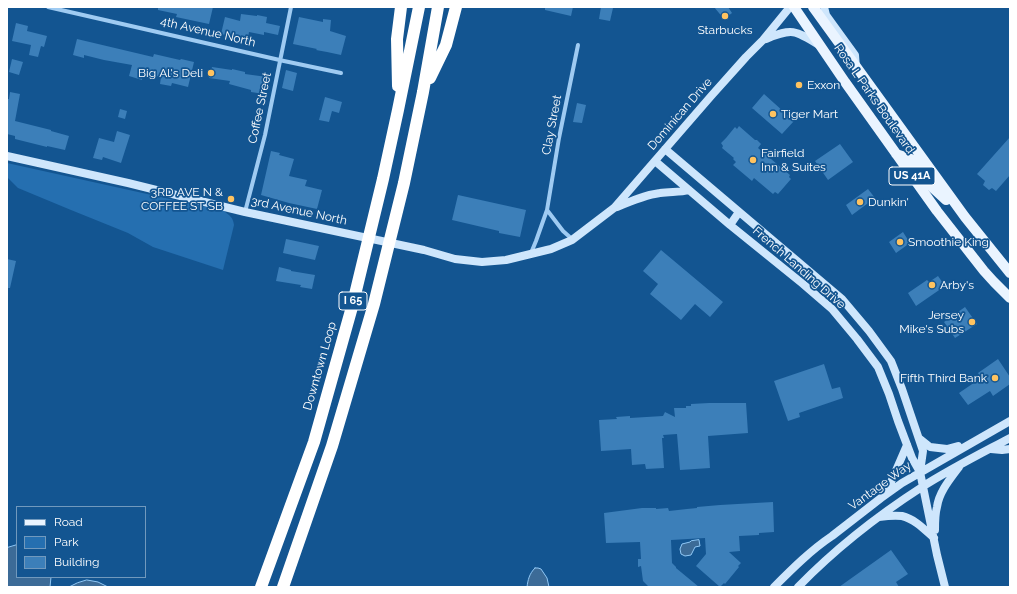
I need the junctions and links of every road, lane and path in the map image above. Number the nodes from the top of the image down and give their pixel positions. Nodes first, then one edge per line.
1 (48, 7) edge
2 (291, 7) edge
3 (401, 7) edge
4 (419, 7) edge
5 (438, 7) edge
6 (456, 7) edge
7 (790, 7) edge
8 (794, 7) edge
9 (812, 7) edge
10 (824, 7) edge
11 (763, 40) junction
12 (578, 45) dead end
13 (821, 46) junction
14 (280, 60) junction
15 (856, 68) junction
16 (341, 73) dead end
17 (423, 92) junction
18 (398, 110) junction
19 (665, 149) junction
20 (896, 154) junction
21 (7, 156) edge
22 (655, 161) junction
23 (689, 190) junction
24 (614, 208) junction
25 (546, 210) junction
26 (245, 212) junction
27 (739, 212) junction
28 (966, 220) junction
29 (730, 225) junction
30 (583, 232) joint
31 (572, 240) junction
32 (530, 255) junction
33 (1010, 273) edge
34 (1010, 298) edge
35 (891, 361) junction
36 (878, 367) junction
37 (1010, 421) edge
38 (919, 438) junction
39 (1010, 438) edge
40 (972, 442) junction
41 (907, 444) junction
42 (990, 449) junction
43 (1010, 449) edge
44 (961, 465) junction
45 (920, 472) junction
46 (923, 486) junction
47 (881, 498) junction
48 (879, 517) junction
49 (934, 538) junction
50 (261, 587) edge
51 (283, 587) edge
52 (774, 587) edge
53 (798, 587) edge
54 (945, 587) edge

1 - 14 street, 4th Avenue North
2 - 14 street, Coffee Street
3 - 18 highway
4 - 18 highway, Downtown Loop / I 65
5 - 17 highway, I 65
6 - 17 highway
7 - 11 street, Dominican Drive
8 - 13 main road, Rosa L Parks Boulevard / US 41A
9 - 15 main road, Rosa L Parks Boulevard / US 41A
10 - 15 street
11 - 13 street
11 - 19 street, Dominican Drive
12 - 25 street, Clay Street
13 - 20 main road, Rosa L Parks Boulevard / US 41A
14 - 16 street, 4th Avenue North
14 - 26 street, Coffee Street
15 - 28 main road, Rosa L Parks Boulevard / US 41A
17 - 51 highway, I 65
18 - 50 highway, Downtown Loop / I 65
19 - 22 street, Dominican Drive
19 - 27 street
20 - 28 main road
20 - 34 main road, Rosa L Parks Boulevard / US 41A
21 - 26 street, 3rd Avenue North
22 - 23 street
22 - 24 street, Dominican Drive
23 - 24 street
23 - 29 street
24 - 30 street, Dominican Drive
25 - 31 street
25 - 32 street, Clay Street
26 - 32 street, 3rd Avenue North
27 - 29 street
27 - 35 street, French Landing Drive
28 - 33 main road, Rosa L Parks Boulevard / US 41A
29 - 36 street, French Landing Drive
30 - 31 street, 3rd Avenue North
31 - 32 street, 3rd Avenue North
35 - 36 street
35 - 38 street, French Landing Drive
36 - 41 street, French Landing Drive
37 - 40 street, Vantage Way
38 - 40 street
38 - 45 street, French Landing Drive
39 - 42 street, Vantage Way
40 - 45 street, Vantage Way
41 - 45 street, French Landing Drive
41 - 47 street
42 - 43 street
42 - 44 street, Vantage Way
44 - 46 street, Vantage Way
44 - 49 street
45 - 46 street, French Landing Drive
45 - 47 street, Vantage Way
46 - 48 street, Vantage Way
46 - 49 street, French Landing Drive
47 - 52 street, Vantage Way
48 - 49 street
48 - 53 street, Vantage Way
49 - 54 street, French Landing Drive

